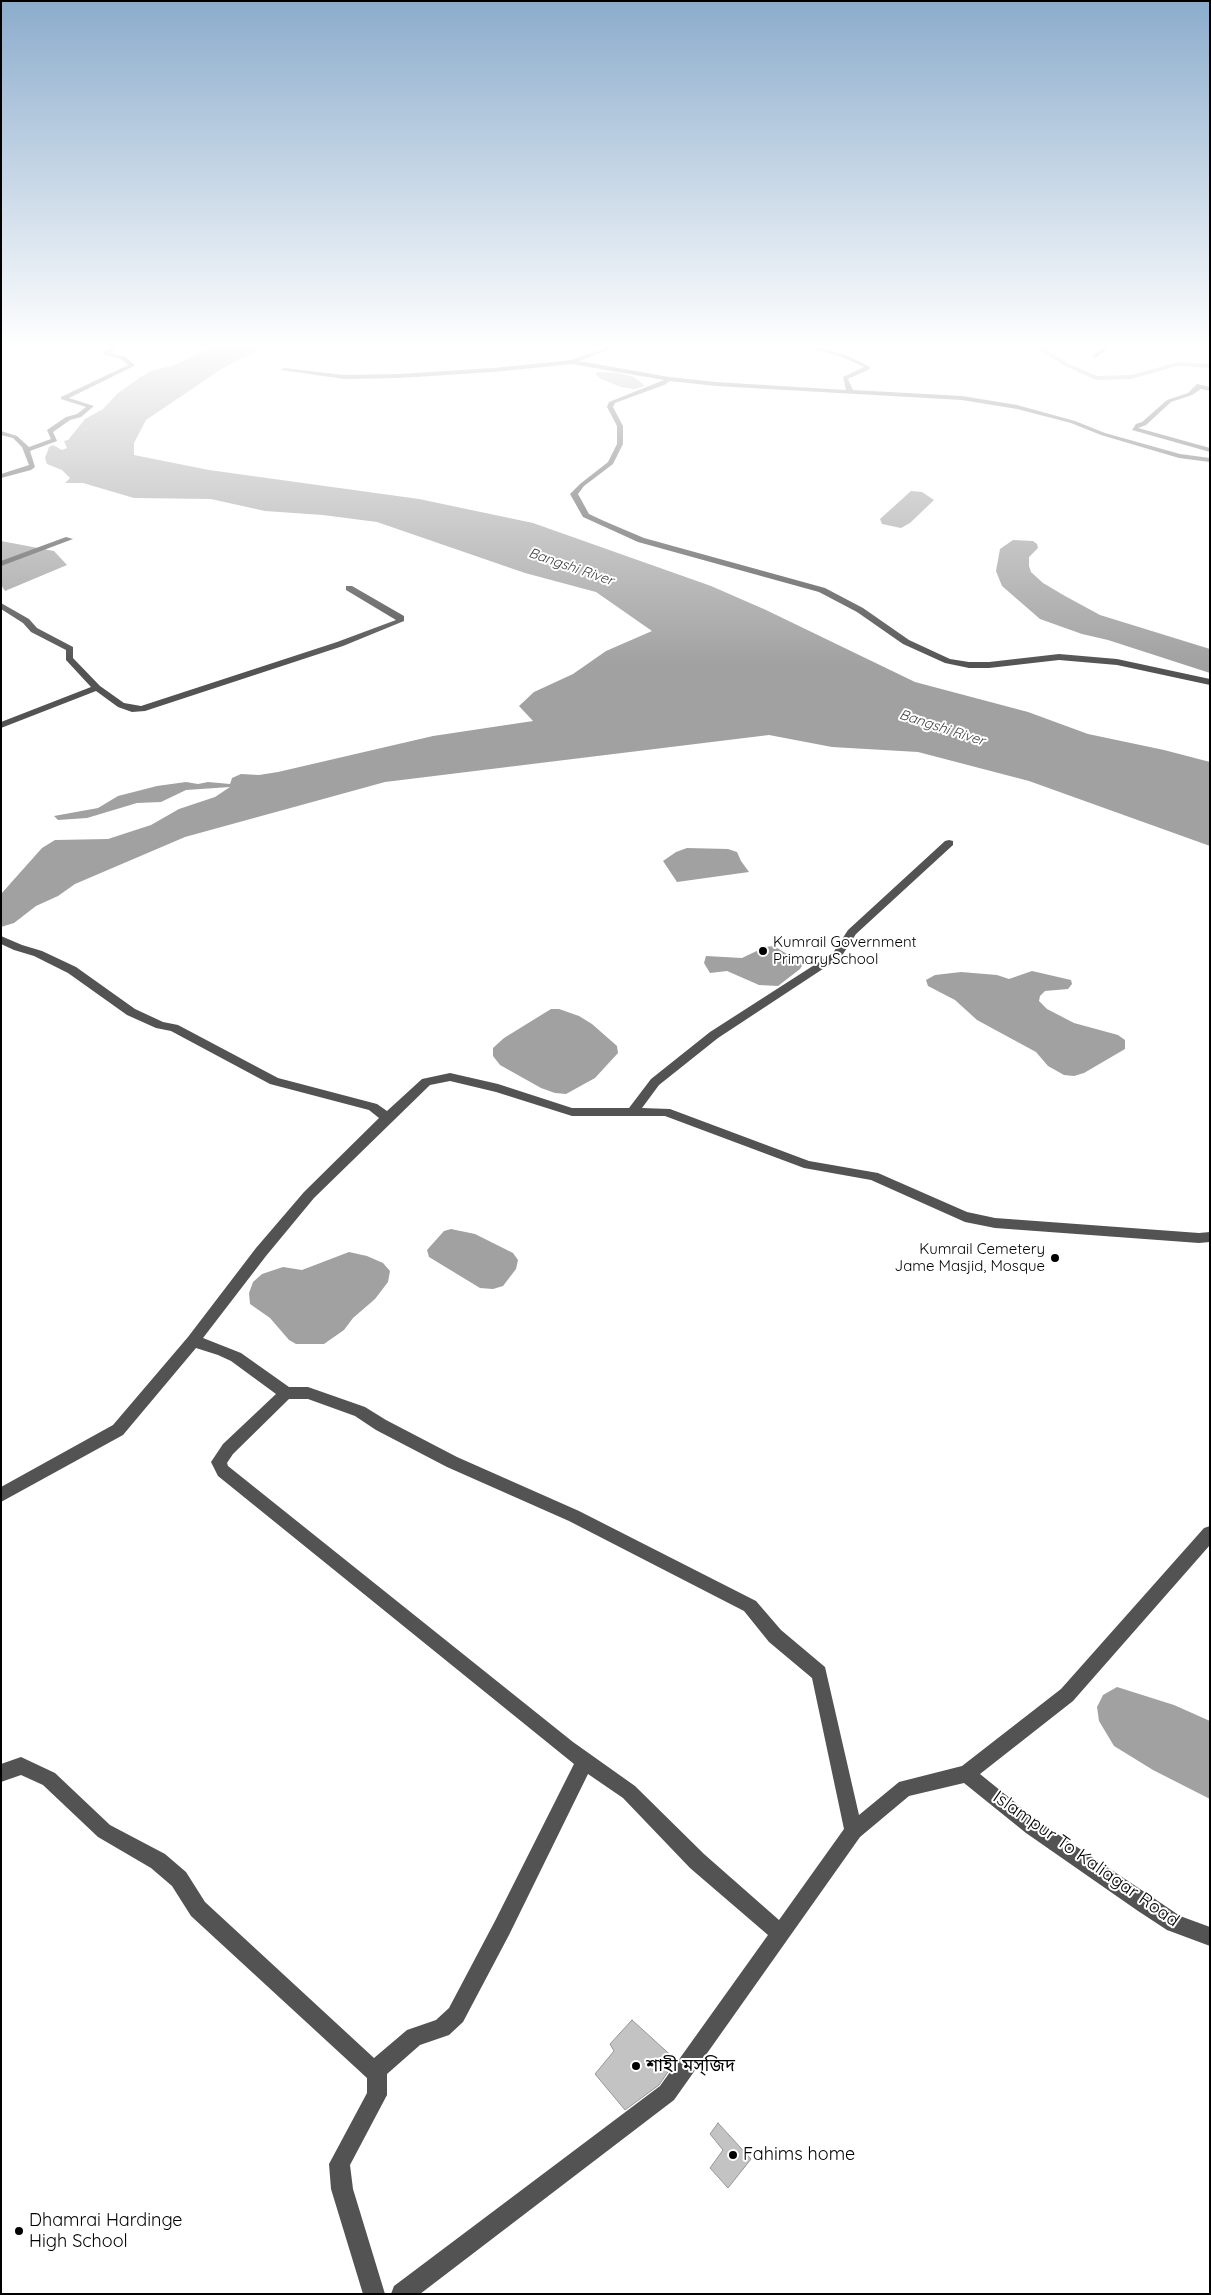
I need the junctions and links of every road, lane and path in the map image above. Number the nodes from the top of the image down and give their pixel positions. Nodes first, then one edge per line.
1 (26, 451) edge
2 (617, 451) edge
3 (1163, 451) edge
4 (1210, 460) edge
5 (1, 476) edge
6 (69, 539) dead end
7 (1, 564) edge
8 (349, 588) dead end
9 (1, 605) edge
10 (1210, 682) edge
11 (97, 688) junction
12 (1, 725) edge
13 (948, 843) dead end
14 (2, 940) edge
15 (632, 1112) junction
16 (387, 1118) junction
17 (1210, 1237) edge
18 (193, 1341) junction
19 (286, 1393) junction
20 (1, 1495) edge
21 (1210, 1533) edge
22 (585, 1761) junction
23 (1, 1773) edge
24 (966, 1774) junction
25 (854, 1831) junction
26 (780, 1933) junction
27 (1210, 1937) edge
28 (377, 2074) junction
29 (374, 2294) edge
30 (402, 2294) edge

1 - 5 street
2 - 10 street
3 - 4 street
6 - 7 street
8 - 11 street
9 - 11 street
11 - 12 street
13 - 15 street
14 - 16 street
15 - 16 street
15 - 17 street
16 - 18 street
18 - 19 street
18 - 20 street
19 - 22 street
19 - 25 street
21 - 24 street
22 - 26 street
22 - 28 street
23 - 28 street
24 - 25 street
24 - 27 street, Islampur To Kaliagar Road
25 - 26 street
26 - 30 street
28 - 29 street

